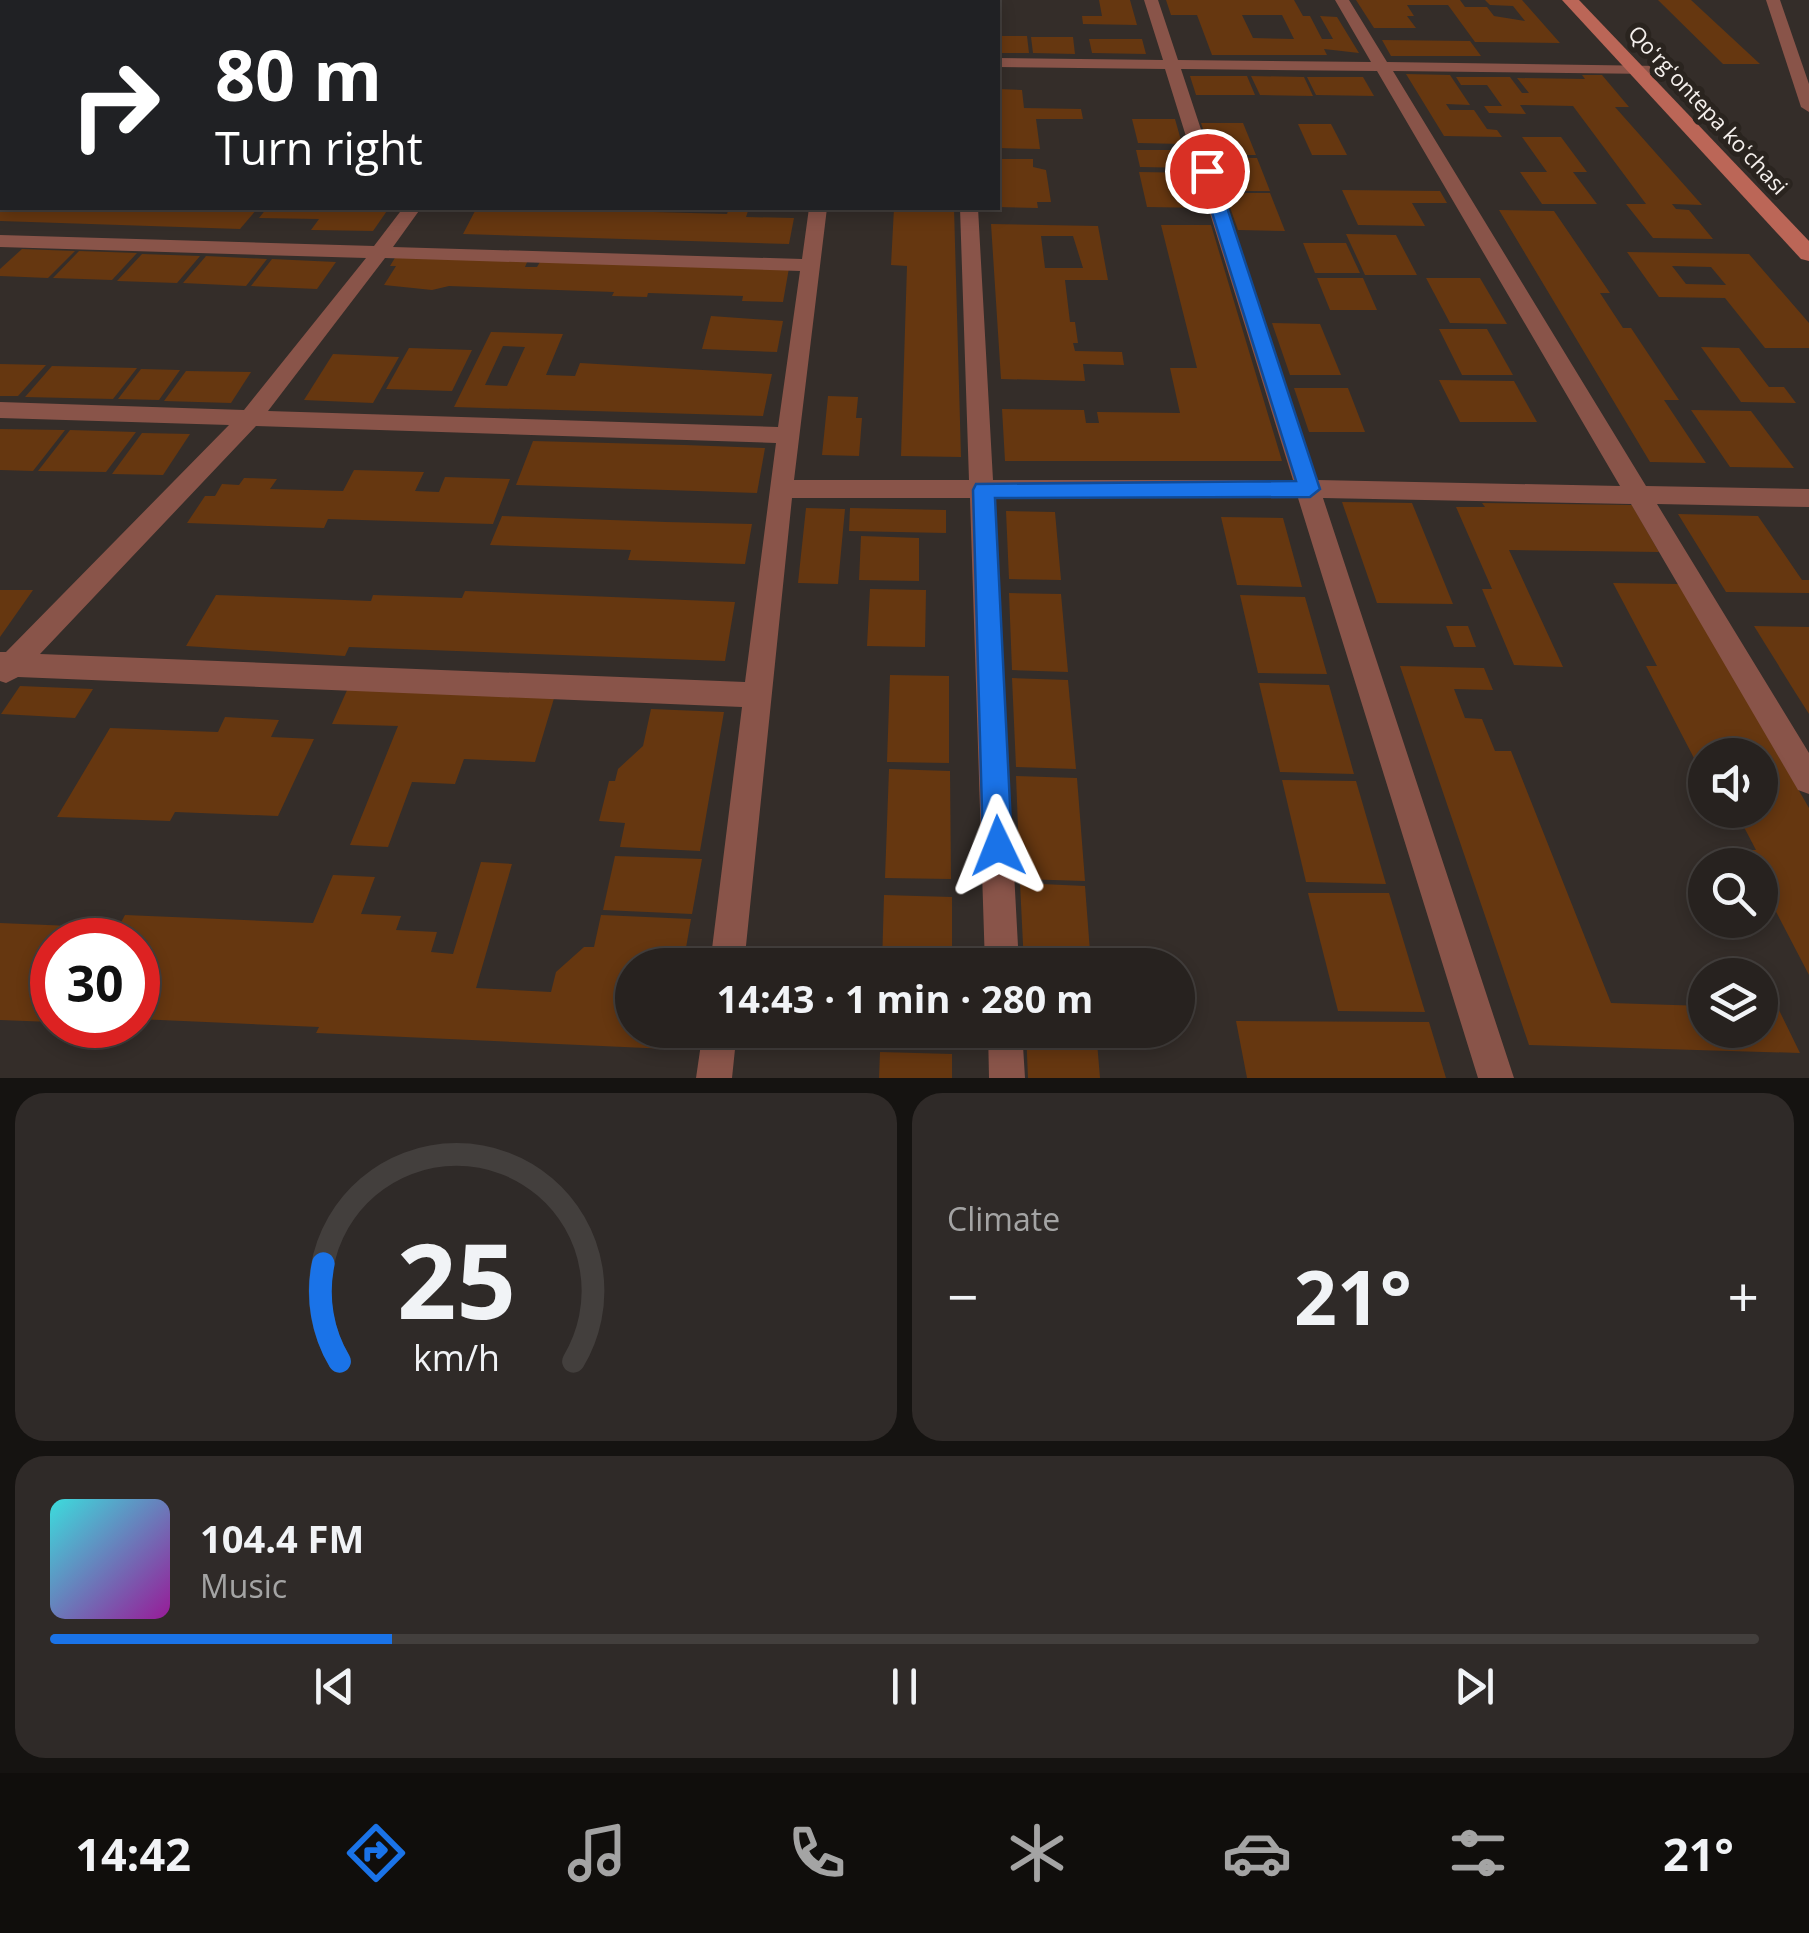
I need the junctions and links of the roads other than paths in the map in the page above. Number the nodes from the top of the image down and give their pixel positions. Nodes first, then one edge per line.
1 (1152, 0) edge
2 (1342, 0) edge
3 (1570, 0) edge
4 (1589, 0) edge
5 (1772, 0) edge
6 (1000, 63) edge
7 (1173, 64) junction
8 (1382, 66) junction
9 (1645, 69) junction
10 (1809, 107) edge
11 (410, 210) edge
12 (818, 210) edge
13 (969, 210) edge
14 (1809, 228) edge
15 (0, 241) edge
16 (378, 252) junction
17 (1809, 254) edge
18 (809, 265) junction
19 (0, 410) edge
20 (250, 418) junction
21 (787, 435) junction
22 (780, 489) junction
23 (1310, 489) junction
24 (984, 490) junction
25 (1640, 494) junction
26 (1809, 498) edge
27 (4, 669) edge
28 (758, 695) junction
29 (1809, 780) edge
30 (729, 948) edge
31 (1001, 948) edge
32 (718, 1048) edge
33 (1006, 1048) edge
34 (714, 1078) edge
35 (1007, 1078) edge
36 (1496, 1078) edge

1 - 7 street
2 - 8 street
3 - 9 main road, Qoʻrgʻontepa koʻchasi
4 - 9 main road, Qoʻrgʻontepa koʻchasi
5 - 10 street
6 - 7 street
7 - 8 street
7 - 23 street
8 - 9 street
8 - 25 street
9 - 14 main road, Qoʻrgʻontepa koʻchasi
9 - 17 main road, Qoʻrgʻontepa koʻchasi
11 - 16 street
12 - 18 street
13 - 24 street
15 - 16 street
16 - 18 street
16 - 20 street
18 - 21 street
19 - 20 street
20 - 21 street
20 - 27 street
21 - 22 street
22 - 24 street
22 - 28 street
23 - 24 street
23 - 25 street
23 - 36 street
24 - 31 street
25 - 26 street
25 - 29 street
27 - 28 street
28 - 30 street
32 - 34 street
33 - 35 street

